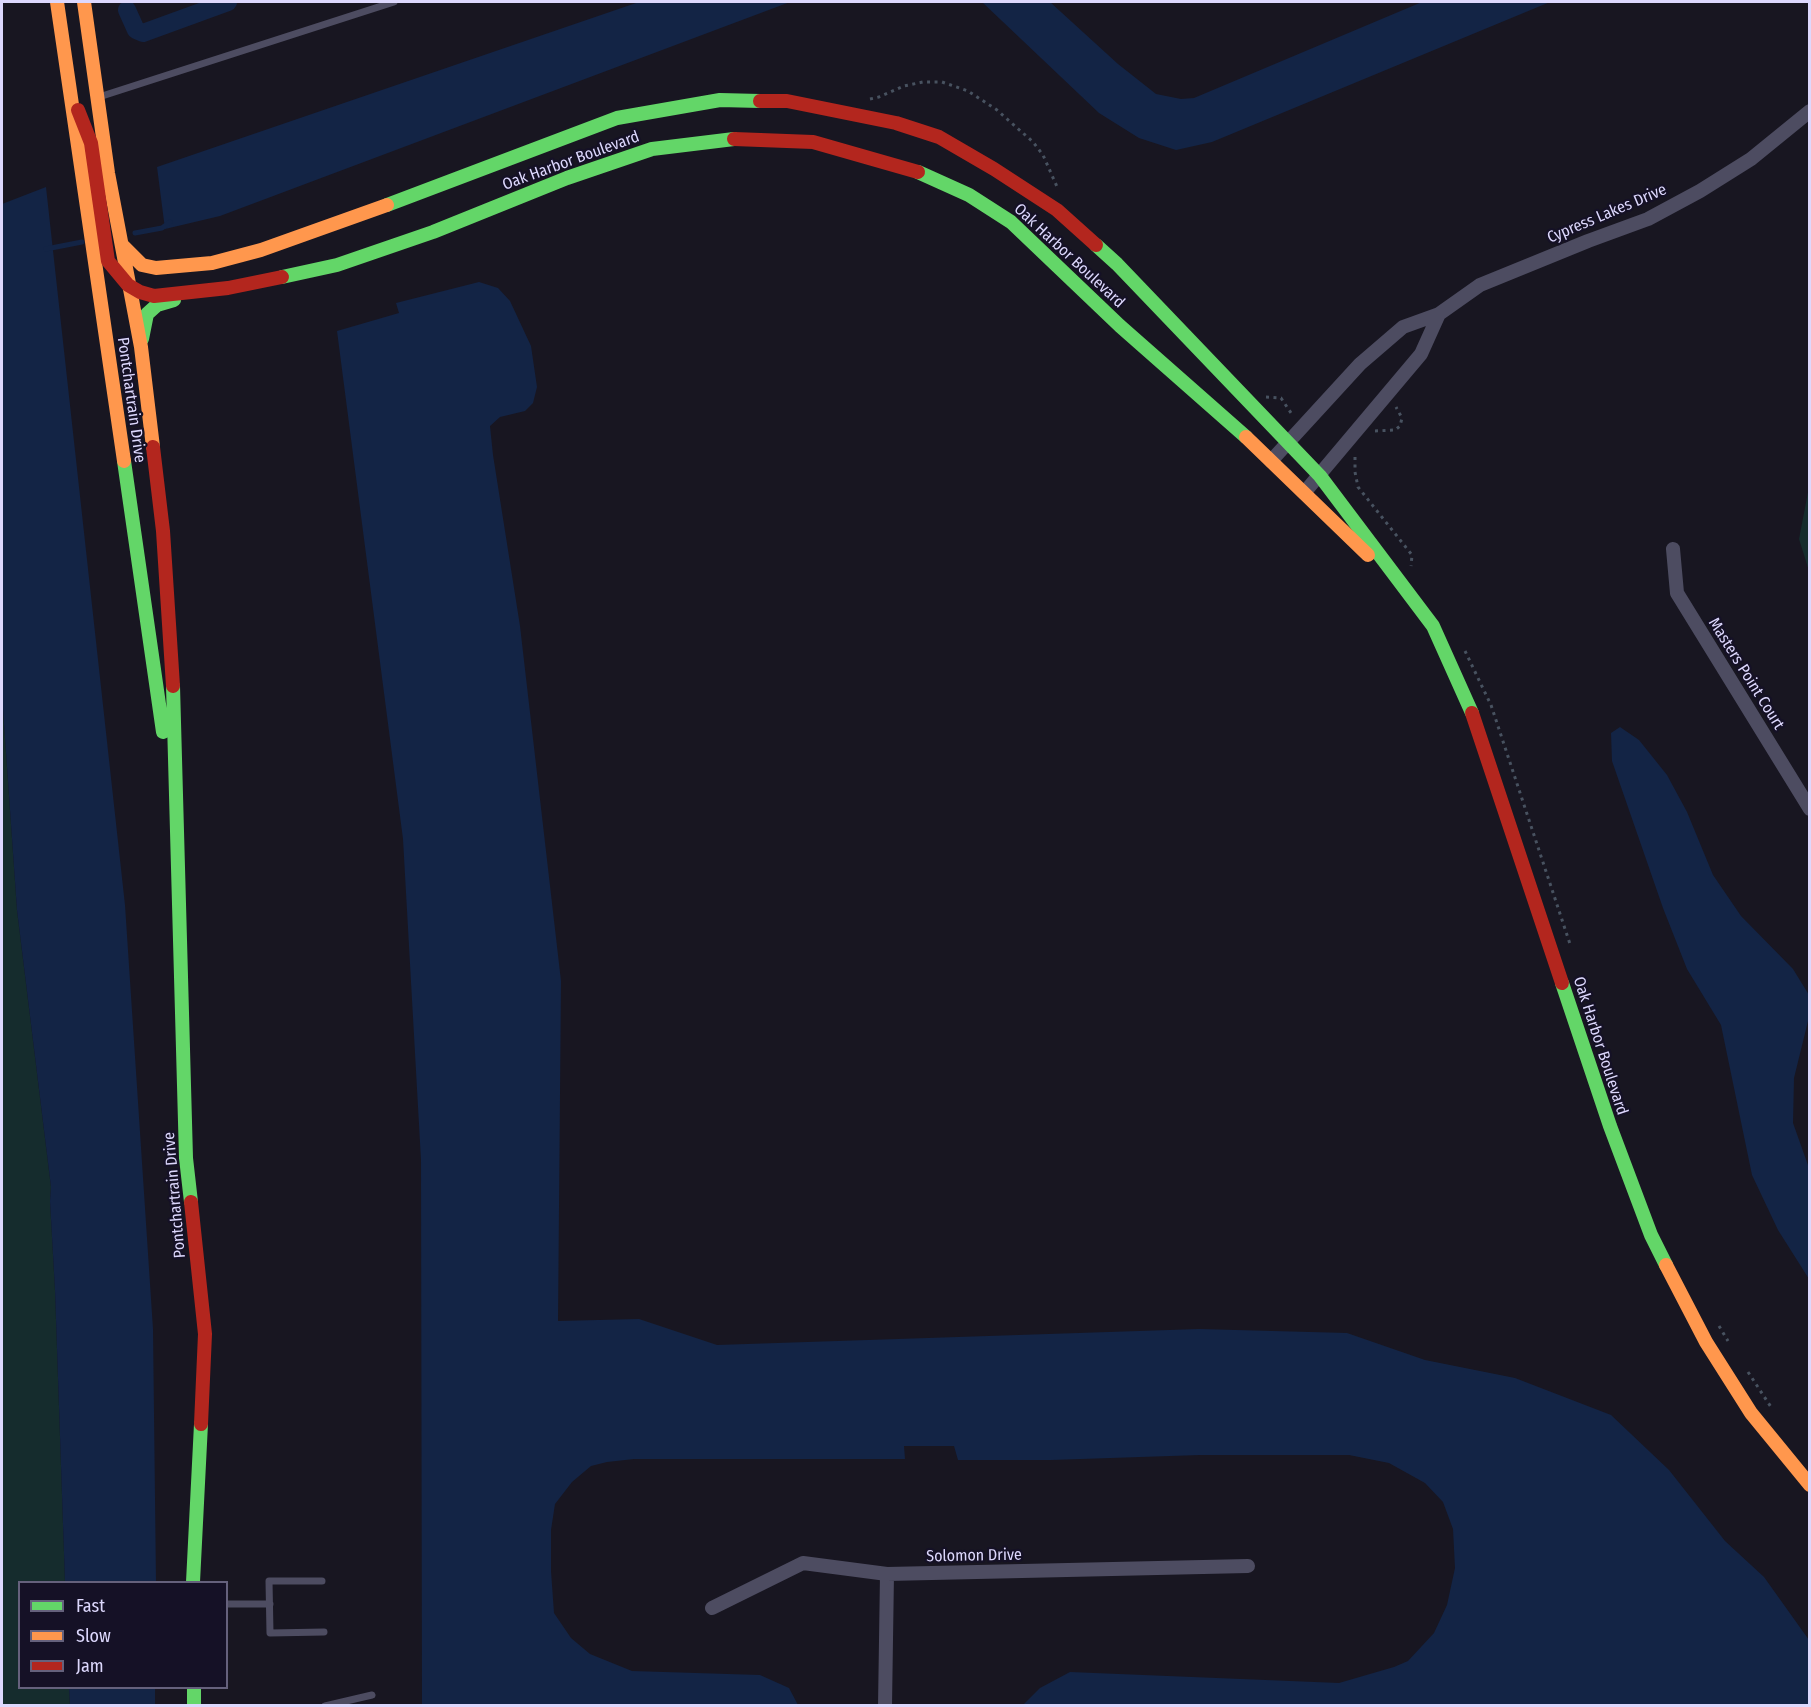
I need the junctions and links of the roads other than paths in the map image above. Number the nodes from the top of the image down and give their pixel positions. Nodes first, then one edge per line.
1 (57, 2) edge
2 (84, 2) edge
3 (394, 2) edge
4 (71, 92) junction
5 (98, 97) junction
6 (1809, 111) edge
7 (122, 245) junction
8 (265, 265) junction
9 (128, 285) junction
10 (194, 293) junction
11 (1439, 314) junction
12 (141, 347) junction
13 (1287, 443) junction
14 (1271, 461) junction
15 (1320, 476) junction
16 (1304, 493) junction
17 (1673, 549) dead end
18 (1407, 594) junction
19 (175, 804) junction
20 (1809, 809) edge
21 (1809, 1485) edge
22 (1248, 1566) dead end
23 (887, 1574) junction
24 (193, 1581) edge
25 (322, 1581) dead end
26 (228, 1604) edge
27 (270, 1604) junction
28 (712, 1608) dead end
29 (324, 1632) dead end
30 (194, 1689) edge
31 (372, 1695) dead end
32 (194, 1706) edge
33 (326, 1706) edge
34 (885, 1706) edge

1 - 4 street, Pontchartrain Drive
2 - 5 street, Pontchartrain Drive
3 - 5 lane
4 - 9 street, Oak Harbor Boulevard
4 - 19 street, Pontchartrain Drive
5 - 7 street, Pontchartrain Drive
6 - 11 street, Cypress Lakes Drive
7 - 8 street, Oak Harbor Boulevard
7 - 9 street, Pontchartrain Drive
8 - 10 street, Oak Harbor Boulevard
8 - 13 street, Oak Harbor Boulevard
8 - 14 street, Oak Harbor Boulevard
9 - 10 street, Oak Harbor Boulevard
9 - 12 street, Pontchartrain Drive
10 - 12 street
11 - 13 street, Cypress Lakes Drive
11 - 15 street
12 - 19 street, Pontchartrain Drive
13 - 14 street, Cypress Lakes Drive
13 - 15 street, Oak Harbor Boulevard
14 - 16 street, Oak Harbor Boulevard
15 - 16 street
15 - 18 street, Oak Harbor Boulevard
16 - 18 street, Oak Harbor Boulevard
17 - 20 street, Masters Point Court
18 - 21 street, Oak Harbor Boulevard
19 - 24 street, Pontchartrain Drive
22 - 23 street, Solomon Drive
23 - 28 street, Solomon Drive
23 - 34 street
25 - 27 lane
26 - 27 lane
27 - 29 lane
30 - 32 street
31 - 33 lane

